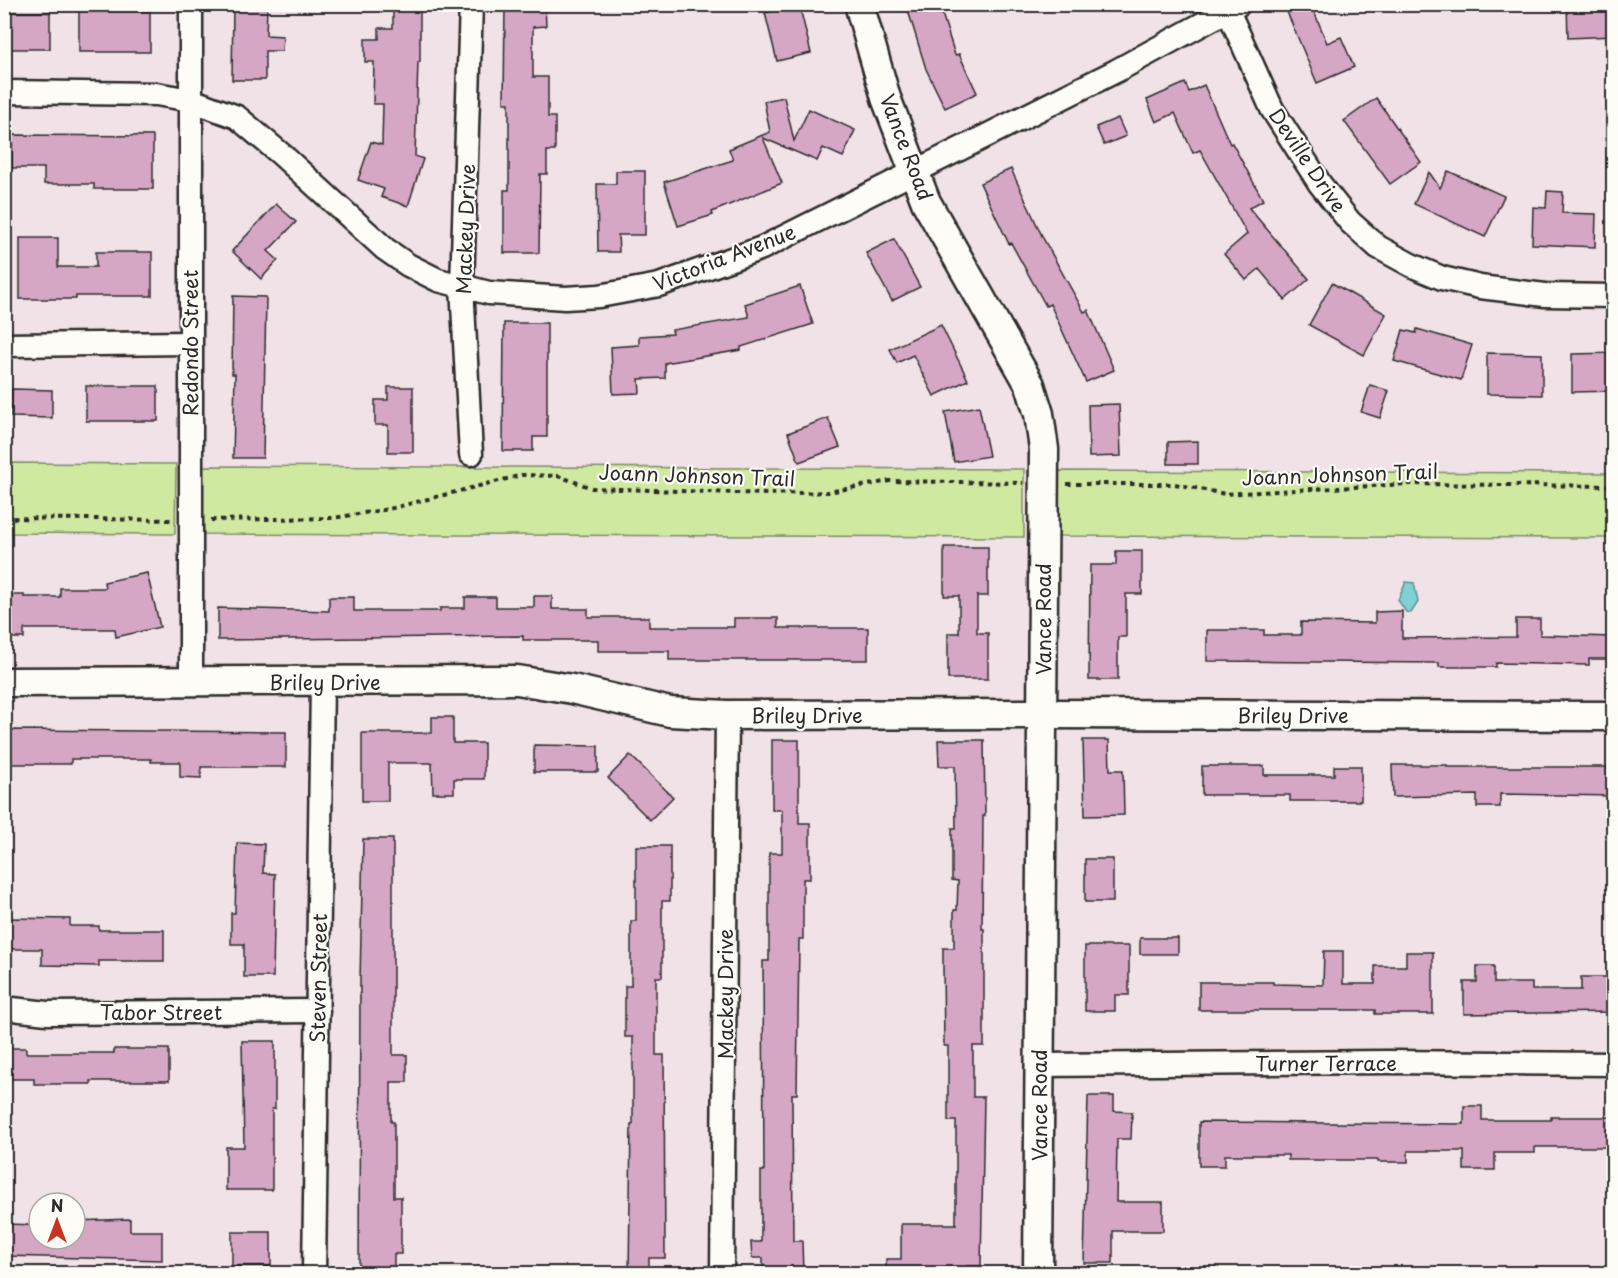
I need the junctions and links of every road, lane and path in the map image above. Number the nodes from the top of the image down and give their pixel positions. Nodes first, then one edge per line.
1 (191, 4) edge
2 (471, 4) edge
3 (859, 4) edge
4 (1230, 7) edge
5 (4, 92) edge
6 (191, 100) junction
7 (915, 172) junction
8 (462, 286) junction
9 (1614, 296) edge
10 (190, 343) junction
11 (4, 345) edge
12 (471, 454) dead end
13 (1014, 483) dead end
14 (1069, 483) dead end
15 (1614, 486) edge
16 (4, 518) edge
17 (171, 520) dead end
18 (205, 520) dead end
19 (4, 681) edge
20 (190, 682) junction
21 (322, 682) junction
22 (1043, 714) junction
23 (727, 715) junction
24 (1614, 716) edge
25 (4, 1008) edge
26 (318, 1011) junction
27 (1614, 1064) edge
28 (1039, 1065) junction
29 (314, 1274) edge
30 (722, 1274) edge
31 (1038, 1274) edge

1 - 6 street, Redondo Street
2 - 8 street, Mackey Drive
3 - 7 street, Vance Road
4 - 7 street, Victoria Avenue
4 - 9 street, Deville Drive
5 - 6 street, Victoria Avenue
6 - 8 street, Victoria Avenue
6 - 10 street, Redondo Street
7 - 8 street, Victoria Avenue
7 - 22 street, Vance Road
8 - 12 street, Mackey Drive
10 - 11 street
10 - 20 street, Redondo Street
13 - 18 path, Joann Johnson Trail
14 - 15 path, Joann Johnson Trail
16 - 17 path
19 - 20 street, Briley Drive
20 - 21 street, Briley Drive
21 - 23 street, Briley Drive
21 - 26 street, Steven Street
22 - 23 street, Briley Drive
22 - 24 street, Briley Drive
22 - 28 street, Vance Road
23 - 30 street, Mackey Drive
25 - 26 street, Tabor Street
26 - 29 street, Steven Street
27 - 28 street, Turner Terrace
28 - 31 street, Vance Road

